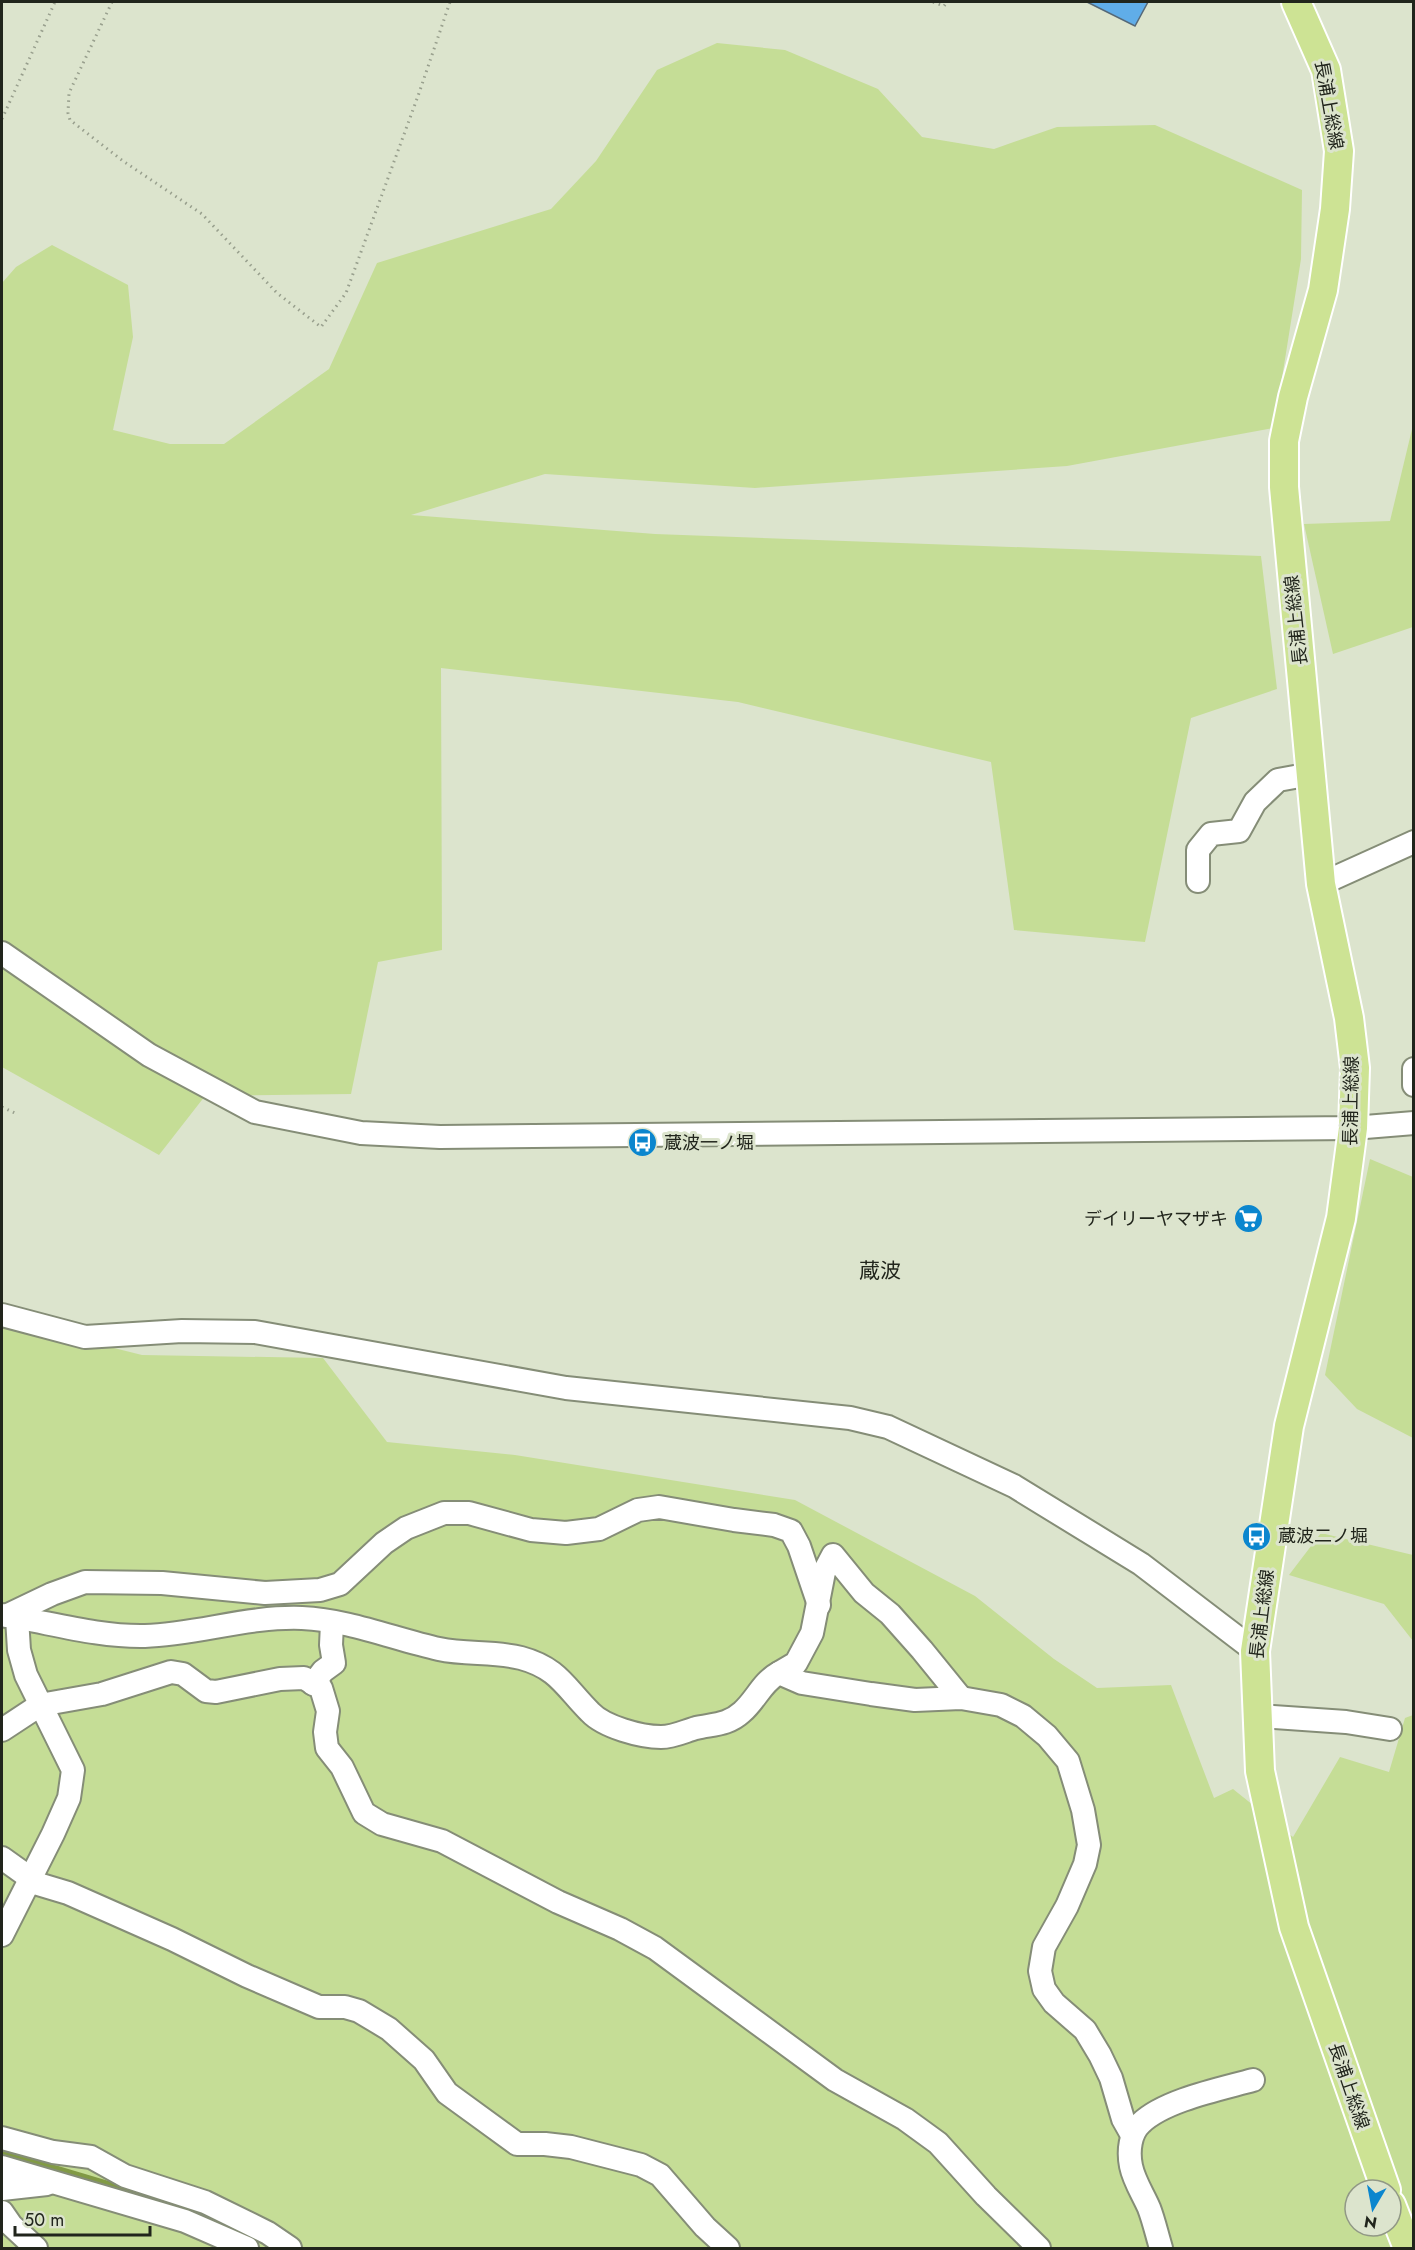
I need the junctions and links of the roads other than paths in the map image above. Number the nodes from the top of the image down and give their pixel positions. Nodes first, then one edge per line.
1 (1296, 2) edge
2 (1311, 774) junction
3 (1413, 842) edge
4 (1198, 880) dead end
5 (1321, 884) junction
6 (2, 953) edge
7 (1413, 1069) edge
8 (1413, 1085) edge
9 (1413, 1123) edge
10 (1353, 1128) junction
11 (2, 1315) edge
12 (819, 1605) junction
13 (8, 1616) edge
14 (332, 1623) junction
15 (1255, 1651) junction
16 (779, 1673) junction
17 (314, 1684) junction
18 (962, 1698) junction
19 (40, 1705) junction
20 (1258, 1716) junction
21 (1390, 1729) dead end
22 (2, 1730) edge
23 (2, 1858) edge
24 (29, 1880) junction
25 (2, 1935) edge
26 (1253, 2080) dead end
27 (1132, 2135) junction
28 (2, 2138) edge
29 (2, 2167) edge
30 (1382, 2178) edge
31 (58, 2183) junction
32 (2, 2189) edge
33 (2, 2212) edge
34 (36, 2248) edge
35 (247, 2248) edge
36 (290, 2248) edge
37 (728, 2248) edge
38 (1039, 2248) edge
39 (1161, 2248) edge

1 - 2 main road, 長浦上総線
2 - 4 street
2 - 5 main road, 長浦上総線
3 - 5 street
5 - 10 main road, 長浦上総線
6 - 10 street
7 - 8 street
9 - 10 street
10 - 15 main road, 長浦上総線
11 - 15 street
12 - 13 street
12 - 16 street
12 - 18 street
13 - 14 street
13 - 19 street
14 - 16 street
14 - 17 street
15 - 20 main road, 長浦上総線
16 - 18 street
17 - 19 street
17 - 38 street
18 - 27 street
19 - 22 street
19 - 24 street
20 - 21 street
20 - 30 main road, 長浦上総線
23 - 24 street
24 - 25 street
24 - 37 street
26 - 27 street
27 - 39 street
28 - 36 street
29 - 31 street
31 - 32 street
31 - 35 street
33 - 34 street

